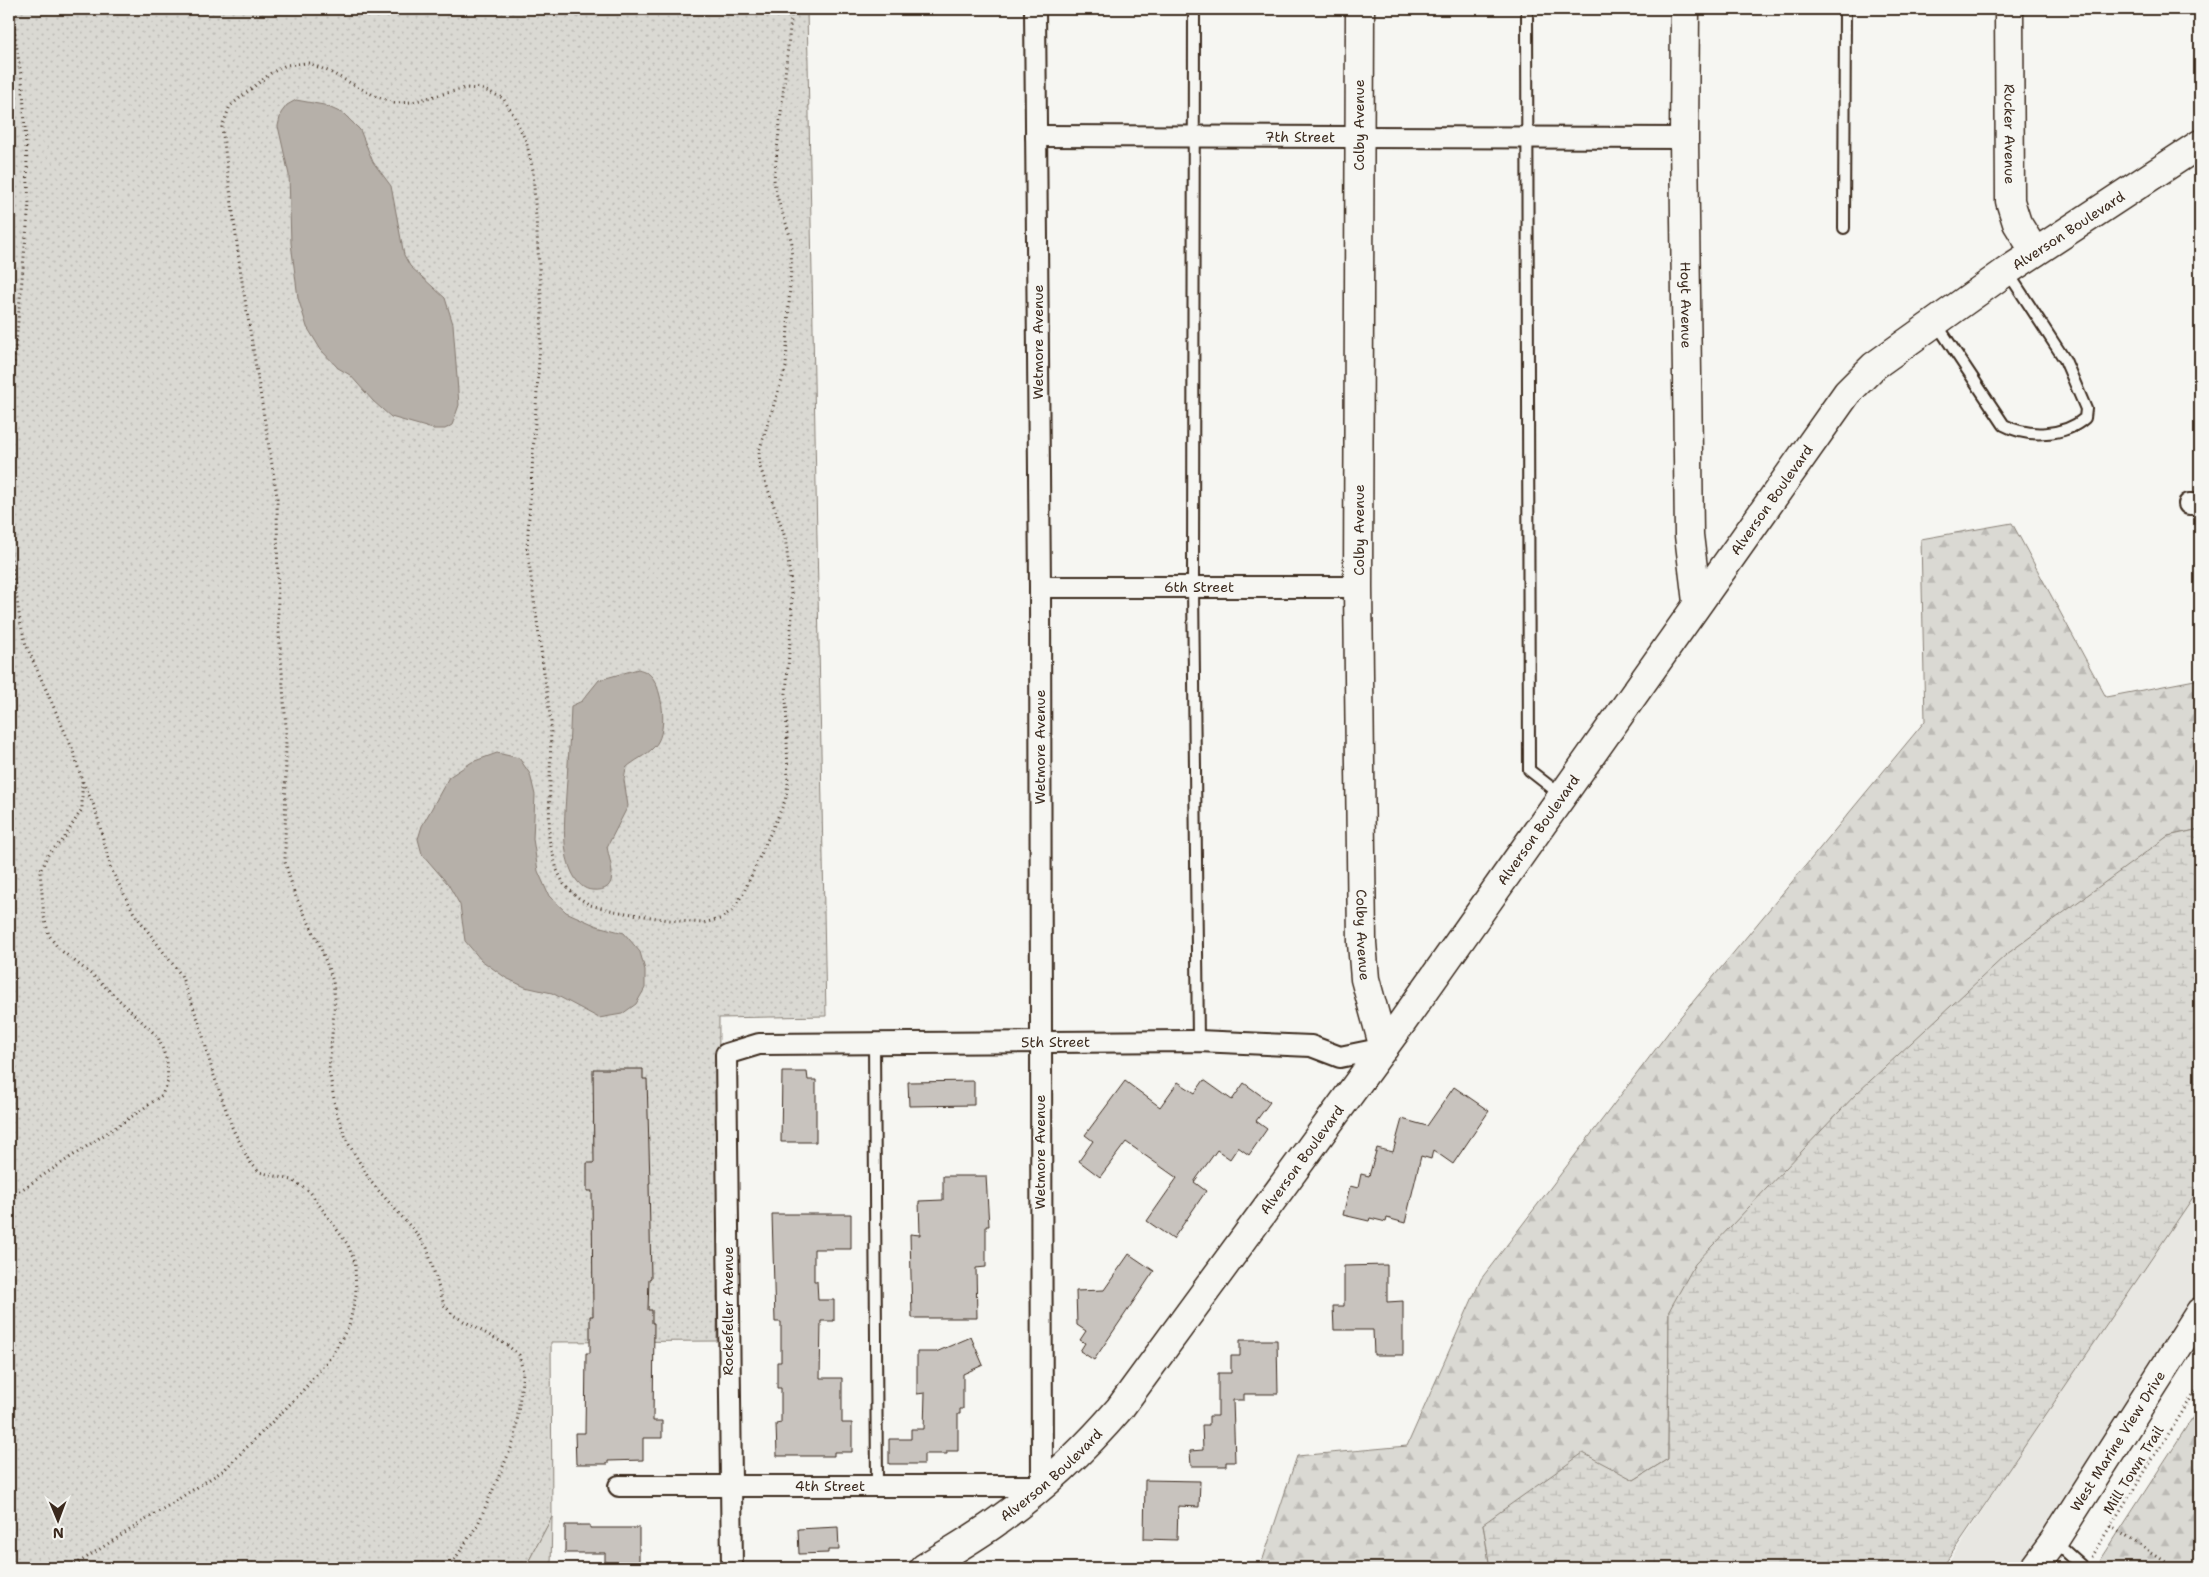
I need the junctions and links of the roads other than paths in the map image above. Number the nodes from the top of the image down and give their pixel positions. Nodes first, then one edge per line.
1 (1035, 9) edge
2 (1194, 9) edge
3 (1360, 9) edge
4 (1527, 9) edge
5 (1685, 9) edge
6 (1845, 9) edge
7 (2009, 9) edge
8 (1036, 136) junction
9 (1194, 137) junction
10 (1359, 137) junction
11 (1527, 137) junction
12 (1684, 138) junction
13 (2200, 144) edge
14 (1844, 228) dead end
15 (2035, 252) junction
16 (2007, 271) junction
17 (1935, 322) junction
18 (1040, 587) junction
19 (1193, 587) junction
20 (1358, 587) junction
21 (1697, 602) junction
22 (1561, 795) junction
23 (1198, 1041) junction
24 (1039, 1042) junction
25 (874, 1043) junction
26 (1384, 1048) junction
27 (726, 1054) joint
28 (2200, 1312) edge
29 (619, 1486) dead end
30 (729, 1486) junction
31 (877, 1486) junction
32 (1042, 1486) junction
33 (2054, 1541) junction
34 (732, 1568) edge
35 (924, 1568) edge
36 (2034, 1568) edge
37 (2084, 1568) edge

1 - 8 street, Wetmore Avenue
2 - 9 lane
3 - 10 street, Colby Avenue
4 - 11 lane
5 - 12 street, Hoyt Avenue
6 - 14 lane
7 - 15 street, Rucker Avenue
8 - 9 street, 7th Street
8 - 18 street, Wetmore Avenue
9 - 10 street, 7th Street
9 - 19 lane
10 - 11 street, 7th Street
10 - 20 street, Colby Avenue
11 - 12 street, 7th Street
11 - 22 lane
12 - 21 street, Hoyt Avenue
13 - 15 street, Alverson Boulevard
15 - 16 street, Alverson Boulevard
16 - 17 street, Alverson Boulevard
16 - 17 lane
17 - 21 street, Alverson Boulevard
18 - 19 street, 6th Street
18 - 24 street, Wetmore Avenue
19 - 20 street, 6th Street
19 - 23 lane
20 - 26 street, Colby Avenue
21 - 22 street, Alverson Boulevard
22 - 26 street, Alverson Boulevard
23 - 24 street, 5th Street
23 - 26 street, 5th Street
24 - 25 street, 5th Street
24 - 32 street, Wetmore Avenue
25 - 27 street, 5th Street
25 - 31 lane
26 - 32 street, Alverson Boulevard
27 - 30 street, Rockefeller Avenue
28 - 33 street, West Marine View Drive
29 - 30 street, 4th Street
30 - 31 street, 4th Street
30 - 34 street, Rockefeller Avenue
31 - 32 street, 4th Street
32 - 35 street, Alverson Boulevard
33 - 36 street, West Marine View Drive
33 - 37 lane

